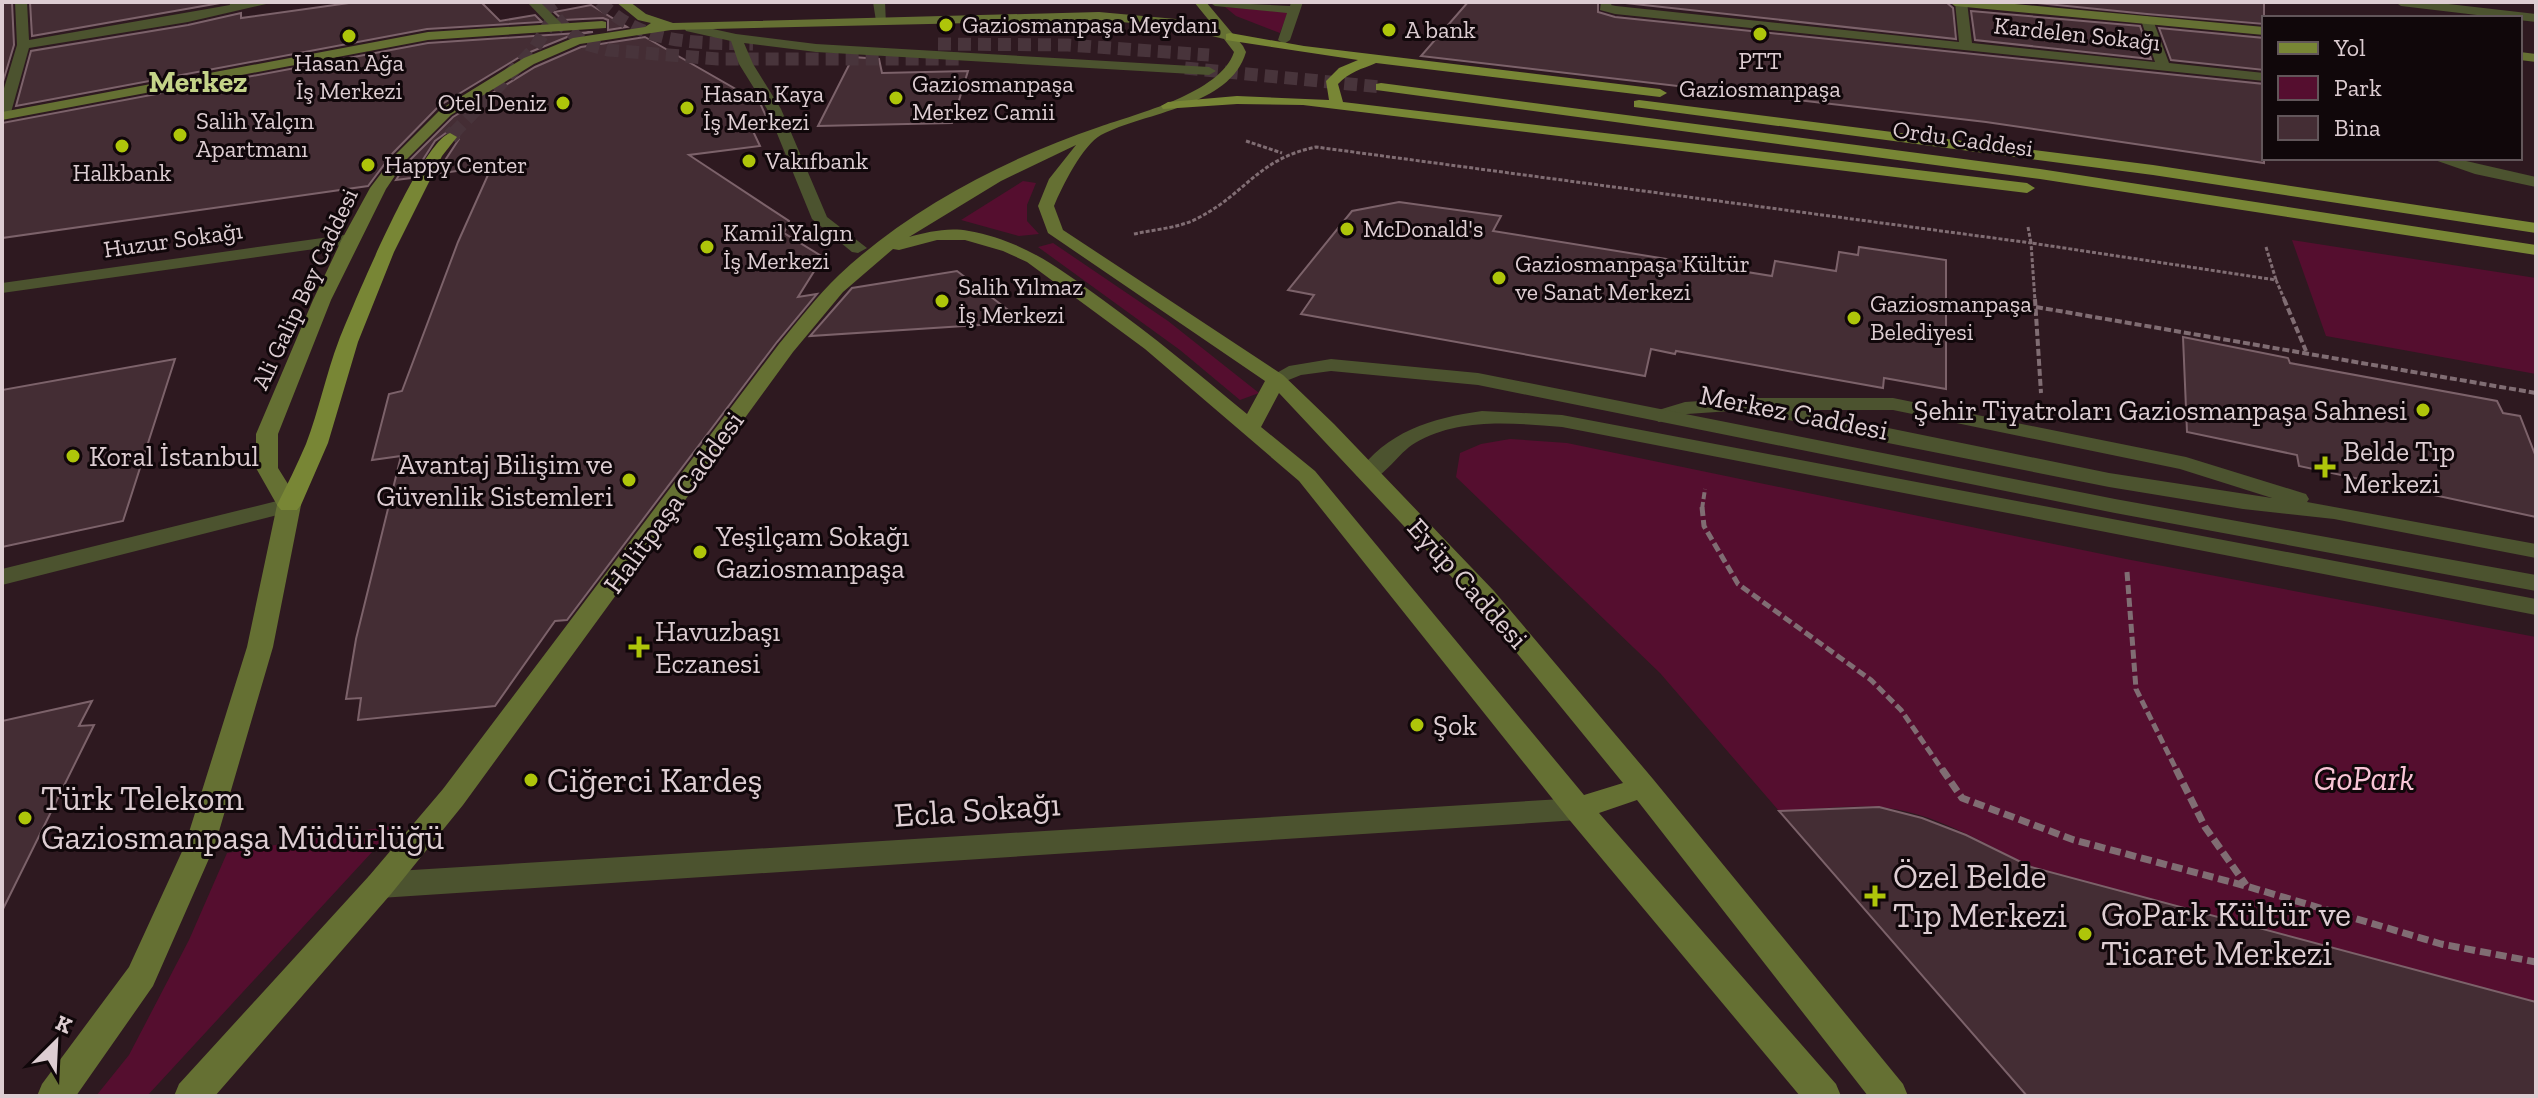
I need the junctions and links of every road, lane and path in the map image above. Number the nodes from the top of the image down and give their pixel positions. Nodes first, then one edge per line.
1 (21, 2) edge
2 (269, 2) edge
3 (533, 2) edge
4 (622, 2) edge
5 (879, 2) edge
6 (1200, 2) edge
7 (1215, 2) edge
8 (1607, 2) edge
9 (1955, 2) edge
10 (1961, 2) edge
11 (2401, 2) edge
12 (236, 4) edge
13 (2442, 4) edge
14 (1296, 6) edge
15 (2536, 18) edge
16 (2147, 20) junction
17 (882, 21) junction
18 (557, 26) junction
19 (666, 28) junction
20 (690, 28) junction
21 (2262, 31) edge
22 (1230, 37) junction
23 (736, 38) junction
24 (1284, 40) dead end
25 (23, 45) junction
26 (1966, 45) junction
27 (2163, 66) junction
28 (1209, 71) tunnel mouth
29 (1386, 74) junction
30 (2262, 77) edge
31 (1337, 104) junction
32 (1168, 106) junction
33 (2, 116) edge
34 (1097, 132) junction
35 (450, 137) tunnel mouth
36 (1254, 144) dead end
37 (1284, 154) junction
38 (2444, 160) edge
39 (2536, 182) edge
40 (2252, 204) junction
41 (2536, 228) edge
42 (351, 239) junction
43 (2031, 243) junction
44 (1079, 247) junction
45 (868, 250) junction
46 (2536, 250) edge
47 (2, 288) edge
48 (2036, 307) junction
49 (2306, 352) junction
50 (1276, 379) junction
51 (2041, 391) dead end
52 (2536, 393) edge
53 (1746, 404) junction
54 (1659, 416) junction
55 (1250, 428) junction
56 (1367, 475) junction
57 (1705, 488) dead end
58 (289, 505) junction
59 (2334, 512) junction
60 (2246, 540) junction
61 (2337, 546) junction
62 (2536, 551) edge
63 (2126, 559) dead end
64 (2346, 570) junction
65 (2, 577) edge
66 (2536, 583) edge
67 (2536, 607) edge
68 (1643, 787) junction
69 (1578, 809) junction
70 (380, 885) junction
71 (2246, 886) junction
72 (2536, 962) edge
73 (55, 1096) edge
74 (192, 1096) edge
75 (1823, 1096) edge
76 (1890, 1096) edge

1 - 25 street
2 - 12 street
3 - 18 street
4 - 20 main road
5 - 17 street
6 - 22 main road
7 - 14 street
8 - 26 street, Kardelen Sokağı
9 - 10 main road
10 - 16 main road
10 - 26 street
11 - 13 street
12 - 25 street
13 - 15 street
14 - 24 street
16 - 21 main road
16 - 27 street
17 - 20 main road
17 - 22 main road
18 - 19 main road
18 - 33 main road
19 - 20 main road
19 - 42 main road, Ali Galip Bey Caddesi
20 - 23 street
22 - 29 main road
22 - 32 main road, Halitpaşa Caddesi
23 - 28 street
23 - 45 street
25 - 33 street
26 - 27 street, Kardelen Sokağı
27 - 30 street, Kardelen Sokağı
29 - 31 main road
29 - 40 main road, Ordu Caddesi
29 - 41 main road, Ordu Caddesi
31 - 32 main road
31 - 40 main road
32 - 34 main road, Halitpaşa Caddesi
34 - 44 main road, Eyüp Caddesi
34 - 45 main road, Halitpaşa Caddesi
35 - 58 main road
36 - 37 path
37 - 43 path
37 - 44 path
38 - 39 street
40 - 46 main road, Ordu Caddesi
42 - 47 street, Huzur Sokağı
42 - 58 main road, Ali Galip Bey Caddesi
43 - 48 path
43 - 49 path
44 - 50 main road, Eyüp Caddesi
45 - 55 main road, Eyüp Caddesi
45 - 70 main road, Halitpaşa Caddesi
48 - 49 path
48 - 51 path
49 - 52 path
50 - 54 street, Merkez Caddesi
50 - 55 main road
50 - 56 main road, Eyüp Caddesi
53 - 54 street
53 - 59 street
53 - 59 street
54 - 60 street, Merkez Caddesi
55 - 69 main road, Eyüp Caddesi
56 - 60 street, Merkez Caddesi
56 - 68 main road, Eyüp Caddesi
57 - 71 path
58 - 65 street
58 - 73 main road
59 - 62 street
60 - 61 street, Merkez Caddesi
60 - 64 street, Merkez Caddesi
61 - 64 street
61 - 66 street, Merkez Caddesi
63 - 71 path
64 - 67 street, Merkez Caddesi
68 - 69 main road
68 - 76 main road, Eyüp Caddesi
69 - 70 street, Ecla Sokağı
69 - 75 main road, Eyüp Caddesi
70 - 74 main road, Halitpaşa Caddesi
71 - 72 path

